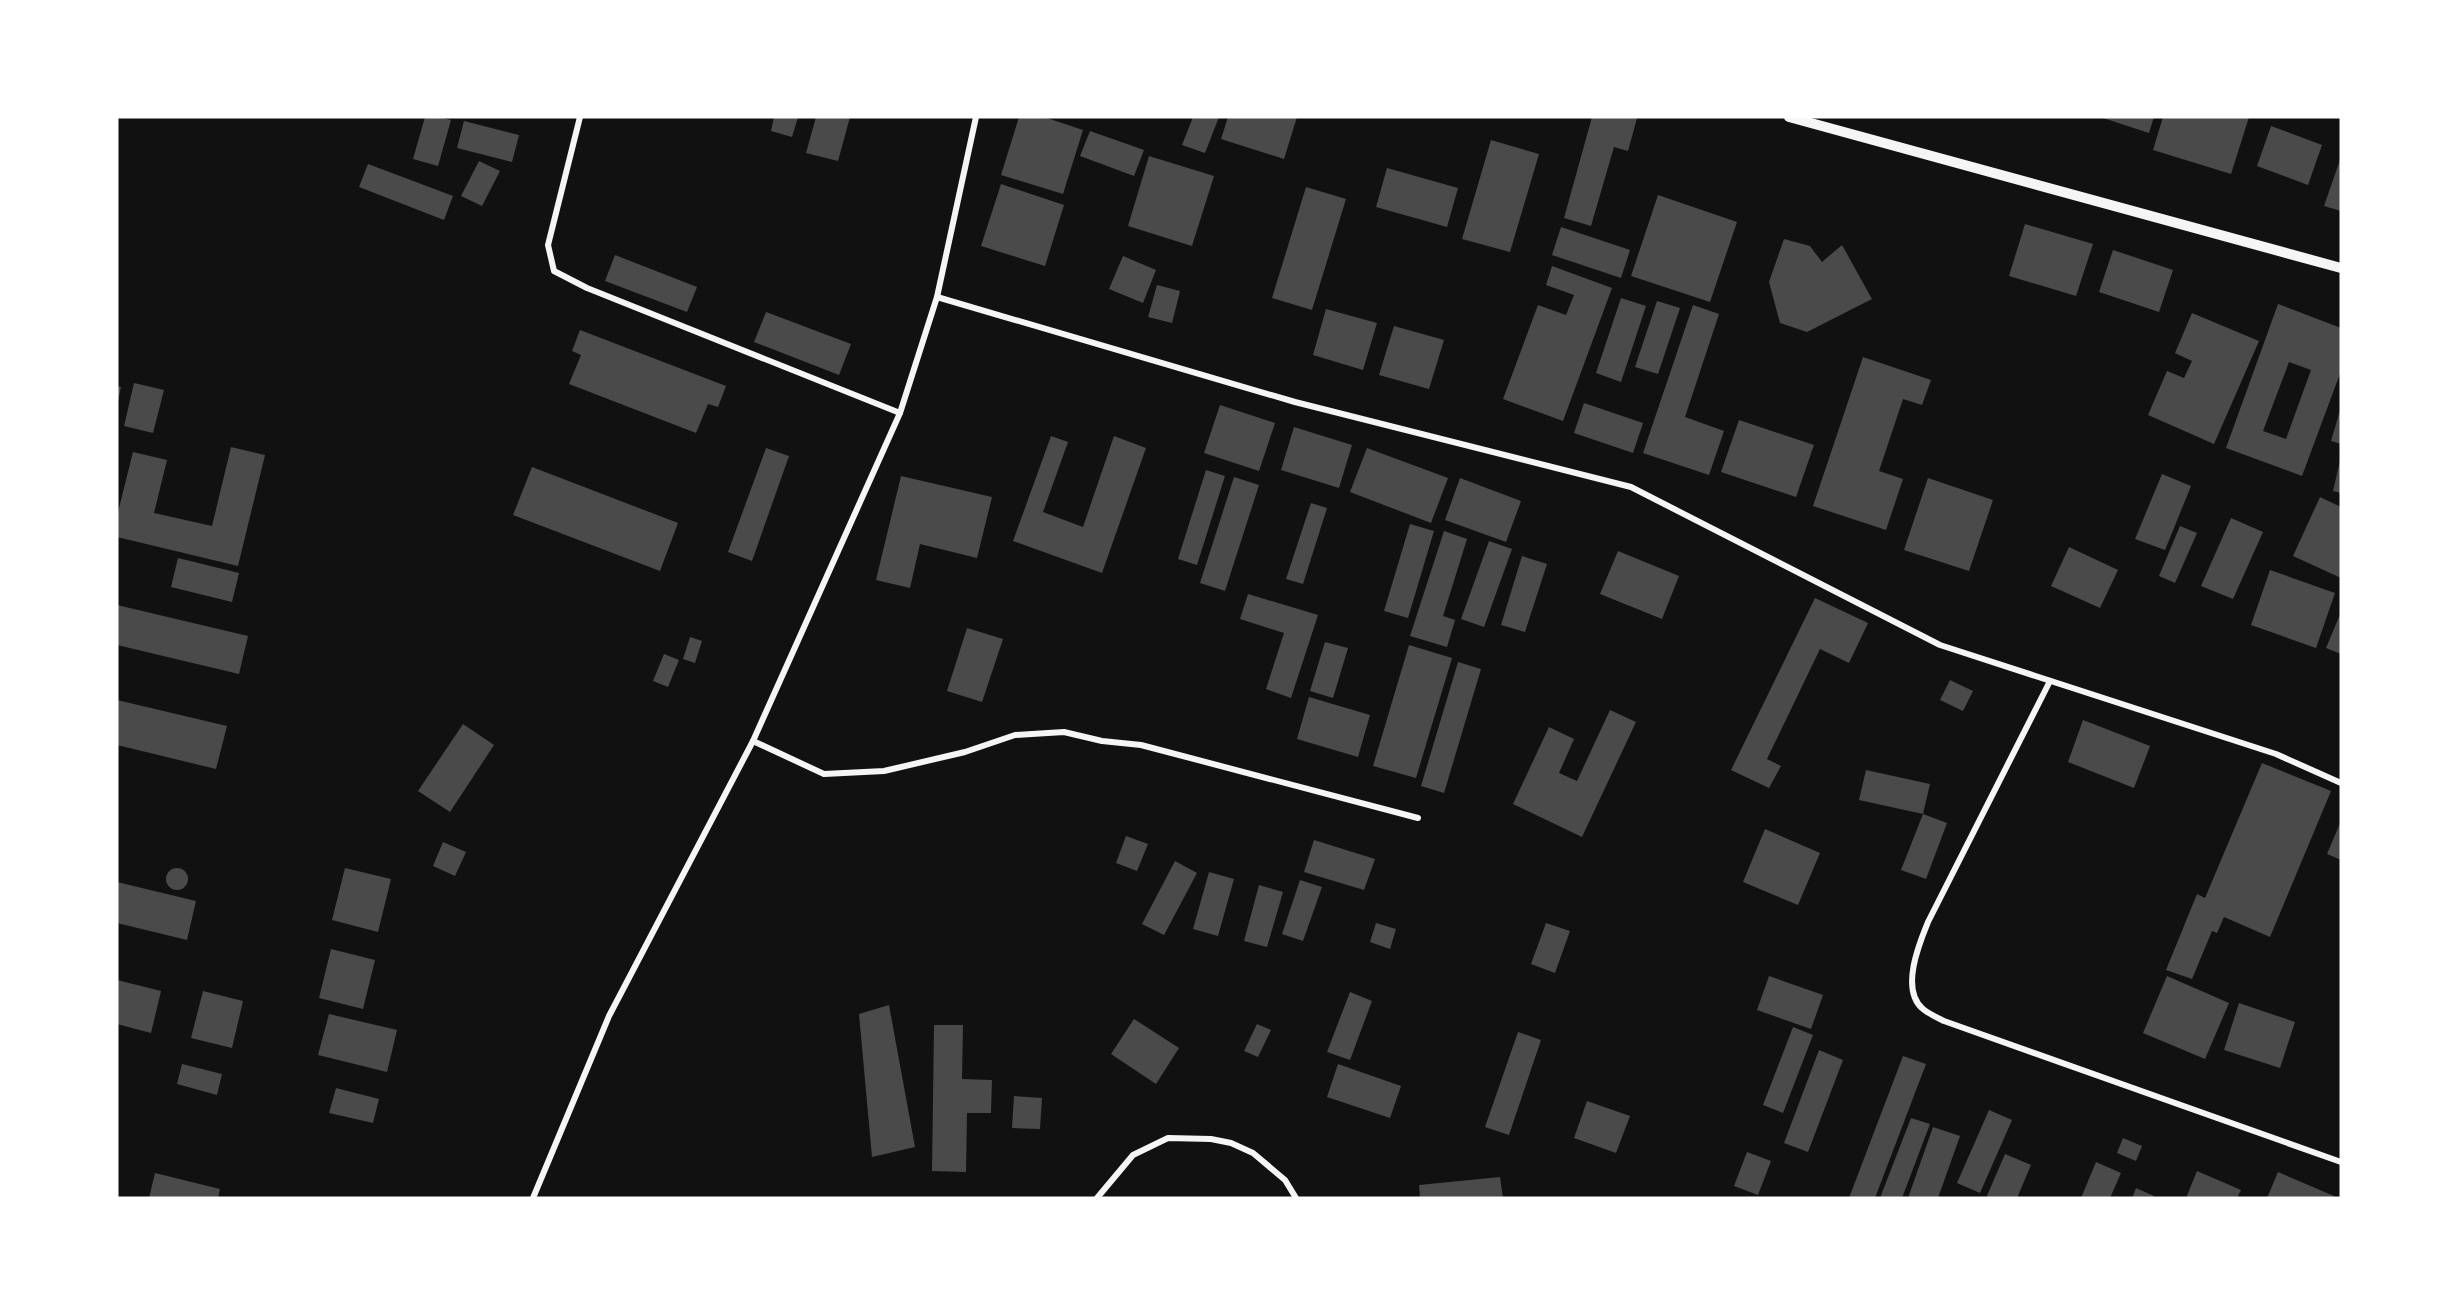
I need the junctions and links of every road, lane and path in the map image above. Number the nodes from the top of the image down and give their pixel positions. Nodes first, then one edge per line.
1 (580, 117) edge
2 (976, 117) edge
3 (1789, 117) edge
4 (2341, 268) edge
5 (937, 297) junction
6 (900, 413) junction
7 (2050, 681) junction
8 (753, 741) junction
9 (2341, 783) edge
10 (1418, 818) dead end
11 (2341, 1162) edge
12 (533, 1198) edge
13 (1097, 1198) edge
14 (1296, 1198) edge

1 - 6 street
2 - 5 street
3 - 4 street
5 - 6 street
5 - 7 street
6 - 8 street
7 - 9 street
7 - 11 street
8 - 10 street
8 - 12 street
13 - 14 street

